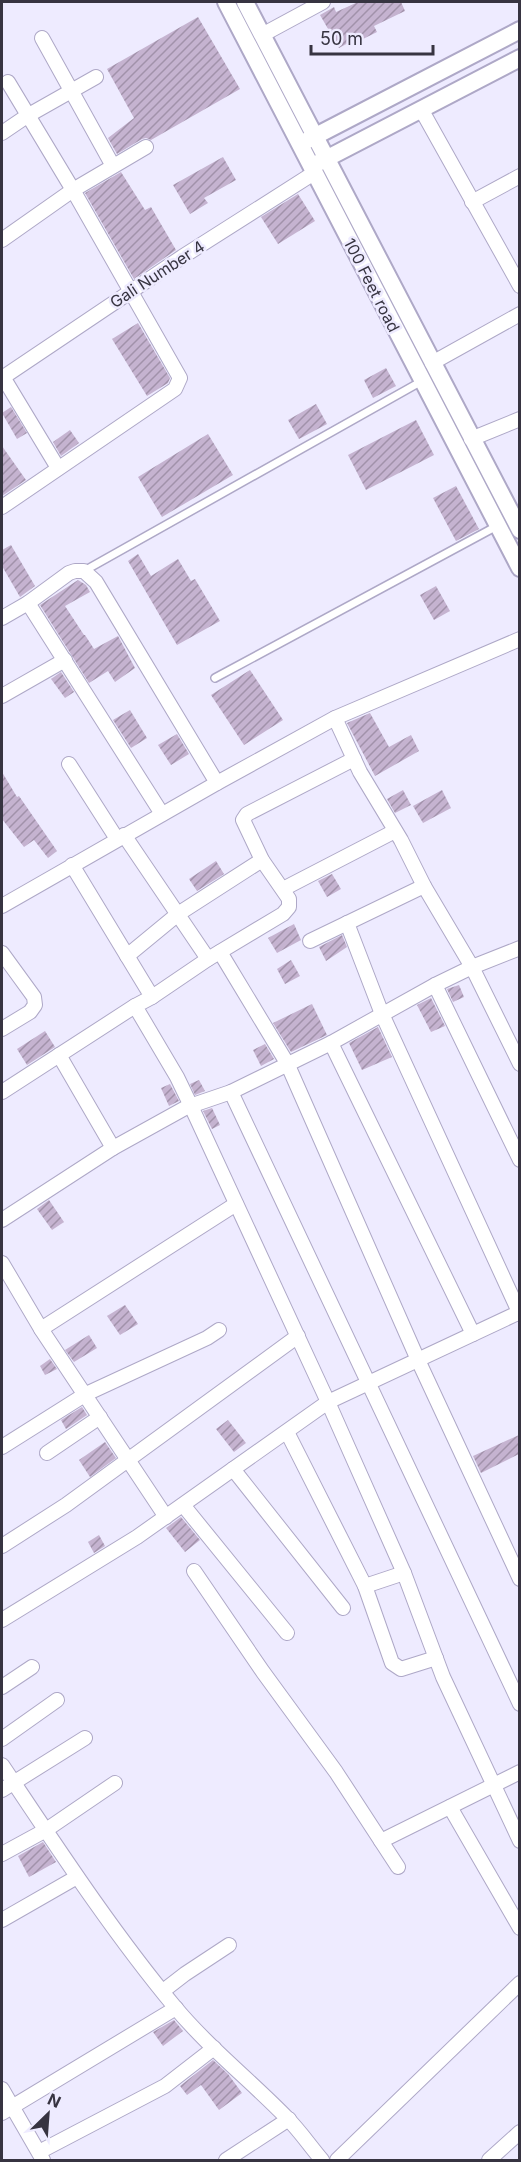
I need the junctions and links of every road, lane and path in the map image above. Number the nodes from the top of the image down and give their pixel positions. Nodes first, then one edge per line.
1 (226, 2) edge
2 (245, 2) edge
3 (323, 2) edge
4 (519, 30) edge
5 (262, 35) junction
6 (42, 38) dead end
7 (519, 58) edge
8 (96, 77) dead end
9 (8, 82) dead end
10 (72, 91) junction
11 (421, 109) junction
12 (27, 116) junction
13 (2, 133) edge
14 (307, 141) junction
15 (146, 147) dead end
16 (113, 166) junction
17 (317, 166) junction
18 (519, 176) edge
19 (73, 190) junction
20 (472, 202) junction
21 (2, 240) edge
22 (519, 286) edge
23 (130, 291) junction
24 (519, 314) edge
25 (434, 368) junction
26 (2, 378) edge
27 (422, 381) junction
28 (519, 419) edge
29 (471, 439) junction
30 (58, 468) junction
31 (2, 507) edge
32 (497, 526) junction
33 (519, 530) edge
34 (519, 568) edge
35 (84, 571) junction
36 (28, 603) junction
37 (2, 618) edge
38 (519, 639) edge
39 (65, 660) junction
40 (214, 678) dead end
41 (2, 696) edge
42 (335, 718) junction
43 (354, 759) junction
44 (69, 764) dead end
45 (217, 783) junction
46 (162, 814) junction
47 (395, 831) junction
48 (121, 837) junction
49 (262, 860) junction
50 (72, 865) junction
51 (424, 885) junction
52 (283, 889) junction
53 (2, 906) edge
54 (177, 914) junction
55 (347, 923) junction
56 (310, 941) dead end
57 (2, 953) edge
58 (518, 953) edge
59 (214, 955) junction
60 (127, 956) junction
61 (472, 967) junction
62 (435, 985) junction
63 (152, 997) junction
64 (135, 1006) junction
65 (382, 1014) junction
66 (2, 1029) edge
67 (331, 1043) junction
68 (59, 1055) junction
69 (287, 1063) junction
70 (519, 1064) edge
71 (2, 1092) edge
72 (231, 1092) junction
73 (191, 1106) junction
74 (113, 1148) junction
75 (519, 1160) edge
76 (236, 1204) junction
77 (2, 1220) edge
78 (3, 1268) edge
79 (519, 1313) edge
80 (41, 1329) junction
81 (219, 1330) dead end
82 (473, 1334) junction
83 (298, 1336) junction
84 (418, 1360) junction
85 (369, 1383) junction
86 (86, 1394) junction
87 (328, 1402) junction
88 (100, 1417) junction
89 (287, 1432) junction
90 (2, 1447) edge
91 (46, 1453) dead end
92 (128, 1461) junction
93 (234, 1470) junction
94 (183, 1505) junction
95 (166, 1517) junction
96 (2, 1546) edge
97 (194, 1571) dead end
98 (404, 1573) junction
99 (519, 1579) edge
100 (365, 1586) junction
101 (343, 1608) dead end
102 (2, 1620) edge
103 (287, 1633) dead end
104 (436, 1658) junction
105 (32, 1667) dead end
106 (2, 1687) edge
107 (57, 1700) dead end
108 (519, 1704) edge
109 (85, 1738) dead end
110 (2, 1739) edge
111 (2, 1765) edge
112 (519, 1772) edge
113 (115, 1783) dead end
114 (8, 1786) edge
115 (493, 1786) junction
116 (450, 1807) junction
117 (46, 1830) junction
118 (381, 1841) junction
119 (519, 1841) edge
120 (2, 1854) edge
121 (398, 1867) dead end
122 (76, 1877) junction
123 (2, 1920) edge
124 (519, 1928) edge
125 (229, 1945) dead end
126 (519, 1983) edge
127 (163, 1991) junction
128 (176, 2008) junction
129 (214, 2048) junction
130 (2, 2089) edge
131 (6, 2110) edge
132 (289, 2119) junction
133 (519, 2132) edge
134 (41, 2156) edge
135 (226, 2160) edge
136 (322, 2160) edge
137 (337, 2160) edge
138 (489, 2160) edge

1 - 14 street, 100 Feet road
2 - 5 street, 100 Feet road
3 - 5 street
4 - 14 street
5 - 14 street, 100 Feet road
6 - 10 street
7 - 11 street
8 - 10 street
9 - 12 street
10 - 12 street
10 - 16 street
11 - 17 street
11 - 20 street
12 - 13 street
12 - 19 street
14 - 17 street, 100 Feet road
15 - 16 street
16 - 19 street
17 - 23 street, Gali Number 4
17 - 25 street, 100 Feet road
17 - 27 street, 100 Feet road
18 - 20 street
19 - 21 street
19 - 23 street
20 - 22 street
23 - 26 street, Gali Number 4
23 - 30 street
24 - 25 street
25 - 27 lane
25 - 29 street, 100 Feet road
26 - 30 street
27 - 32 street, 100 Feet road
27 - 35 lane
28 - 29 street
29 - 33 street, 100 Feet road
30 - 31 street
32 - 34 street, 100 Feet road
32 - 40 lane
35 - 36 street
35 - 45 street
36 - 37 street
36 - 39 street
38 - 42 street
39 - 41 street
39 - 46 street
42 - 43 street
42 - 45 street
43 - 47 street
43 - 49 street
44 - 48 street
45 - 46 street
46 - 48 street
47 - 51 street
47 - 52 street
48 - 50 street
48 - 54 street
49 - 52 street
49 - 54 street
50 - 53 street
50 - 60 street
51 - 55 street
51 - 61 street
52 - 59 street
54 - 59 street
54 - 60 street
55 - 56 street
55 - 65 street
57 - 66 street
58 - 61 street
59 - 63 street
59 - 69 street
60 - 63 street
61 - 62 street
61 - 70 street
62 - 65 street
62 - 75 street
63 - 64 street
64 - 68 street
64 - 73 street
65 - 67 street
65 - 79 street
67 - 69 street
67 - 82 street
68 - 71 street
68 - 74 street
69 - 72 street
69 - 84 street
72 - 73 street
72 - 85 street
73 - 74 street
73 - 76 street
74 - 77 street
76 - 80 street
76 - 83 street
78 - 80 street
79 - 82 street
80 - 86 street
81 - 86 street
82 - 84 street
83 - 87 street
83 - 92 street
84 - 85 street
84 - 99 street
85 - 87 street
85 - 108 street
86 - 88 street
86 - 90 street
87 - 89 street
87 - 98 street
88 - 91 street
88 - 92 street
89 - 93 street
89 - 100 street
92 - 95 street
92 - 96 street
93 - 94 street
93 - 101 street
94 - 95 street
94 - 103 street
95 - 102 street
97 - 118 street
98 - 100 street
98 - 104 street
100 - 104 street
104 - 115 street
105 - 106 street
107 - 110 street
109 - 114 street
111 - 114 street
112 - 115 street
113 - 117 street
114 - 117 street
115 - 116 street
115 - 119 street
116 - 118 street
116 - 124 street
117 - 120 street
117 - 122 street
118 - 121 street
122 - 123 street
122 - 127 street
125 - 127 street
126 - 137 street
127 - 128 street
128 - 129 street
128 - 131 street
129 - 132 street
129 - 134 street
130 - 131 street
131 - 134 street
132 - 135 street
132 - 136 street
133 - 138 street

